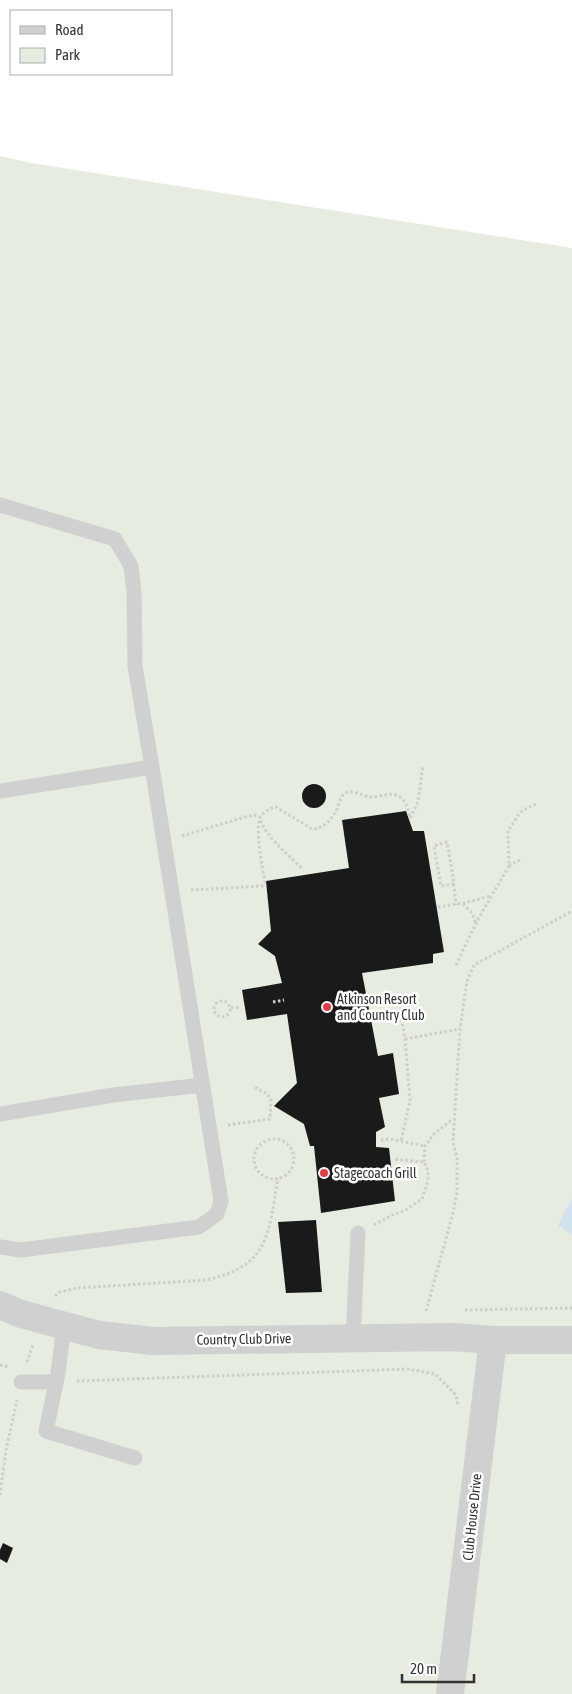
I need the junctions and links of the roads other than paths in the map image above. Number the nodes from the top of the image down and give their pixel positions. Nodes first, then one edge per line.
1 (0, 505) edge
2 (152, 767) junction
3 (0, 791) edge
4 (203, 1085) junction
5 (0, 1114) edge
6 (358, 1233) road end
7 (0, 1248) edge
8 (0, 1305) edge
9 (53, 1323) junction
10 (353, 1338) junction
11 (493, 1340) junction
12 (572, 1340) edge
13 (23, 1376) road end
14 (56, 1382) junction
15 (135, 1458) dead end
16 (450, 1694) edge

1 - 2 lane
2 - 3 lane
2 - 4 lane
4 - 5 lane
4 - 7 lane
6 - 10 lane
8 - 9 street, Country Club Drive
9 - 10 street, Country Club Drive
9 - 14 lane
10 - 11 street, Country Club Drive
11 - 12 street, Country Club Drive
11 - 16 street, Club House Drive
13 - 14 lane
14 - 15 lane

